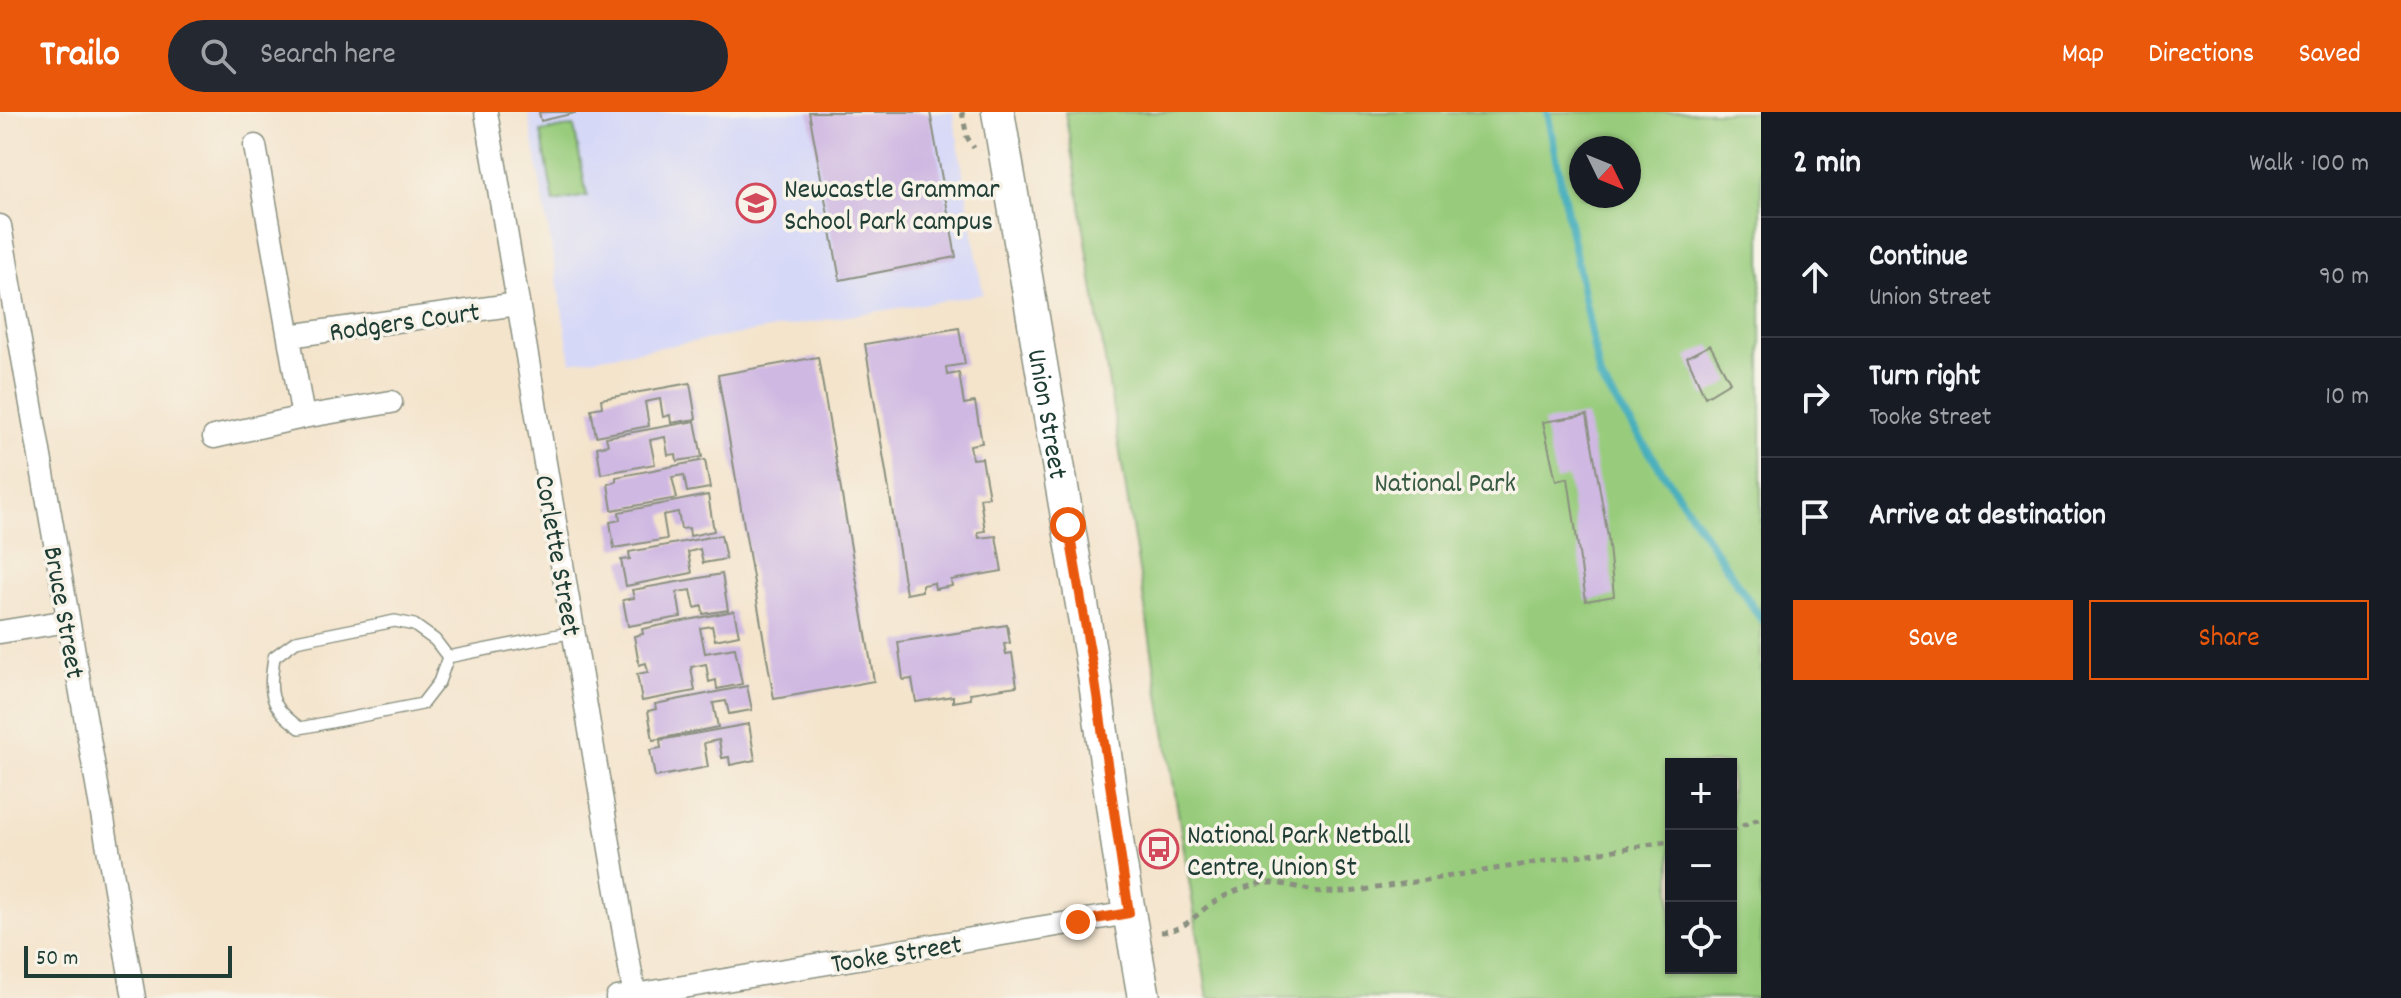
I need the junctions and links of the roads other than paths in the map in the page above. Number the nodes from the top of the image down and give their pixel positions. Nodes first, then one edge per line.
1 (486, 112) edge
2 (998, 112) edge
3 (255, 146) dead end
4 (0, 226) edge
5 (518, 304) junction
6 (8, 332) edge
7 (289, 336) junction
8 (391, 402) dead end
9 (303, 417) junction
10 (214, 437) dead end
11 (68, 621) junction
12 (0, 632) edge
13 (573, 632) junction
14 (448, 657) junction
15 (1131, 924) junction
16 (629, 997) edge
17 (134, 998) edge
18 (1144, 998) edge

1 - 5 street, Corlette Street
2 - 15 main road, Union Street
3 - 7 street, Rodgers Court
4 - 6 street, Bruce Street
5 - 7 street, Rodgers Court
5 - 13 street, Corlette Street
6 - 11 street, Bruce Street
7 - 9 street, Rodgers Court
8 - 9 street
9 - 10 street
11 - 12 street
11 - 17 street, Bruce Street
13 - 14 lane
13 - 16 street, Corlette Street
14 - 14 lane
15 - 16 street, Tooke Street
15 - 18 main road, Union Street

